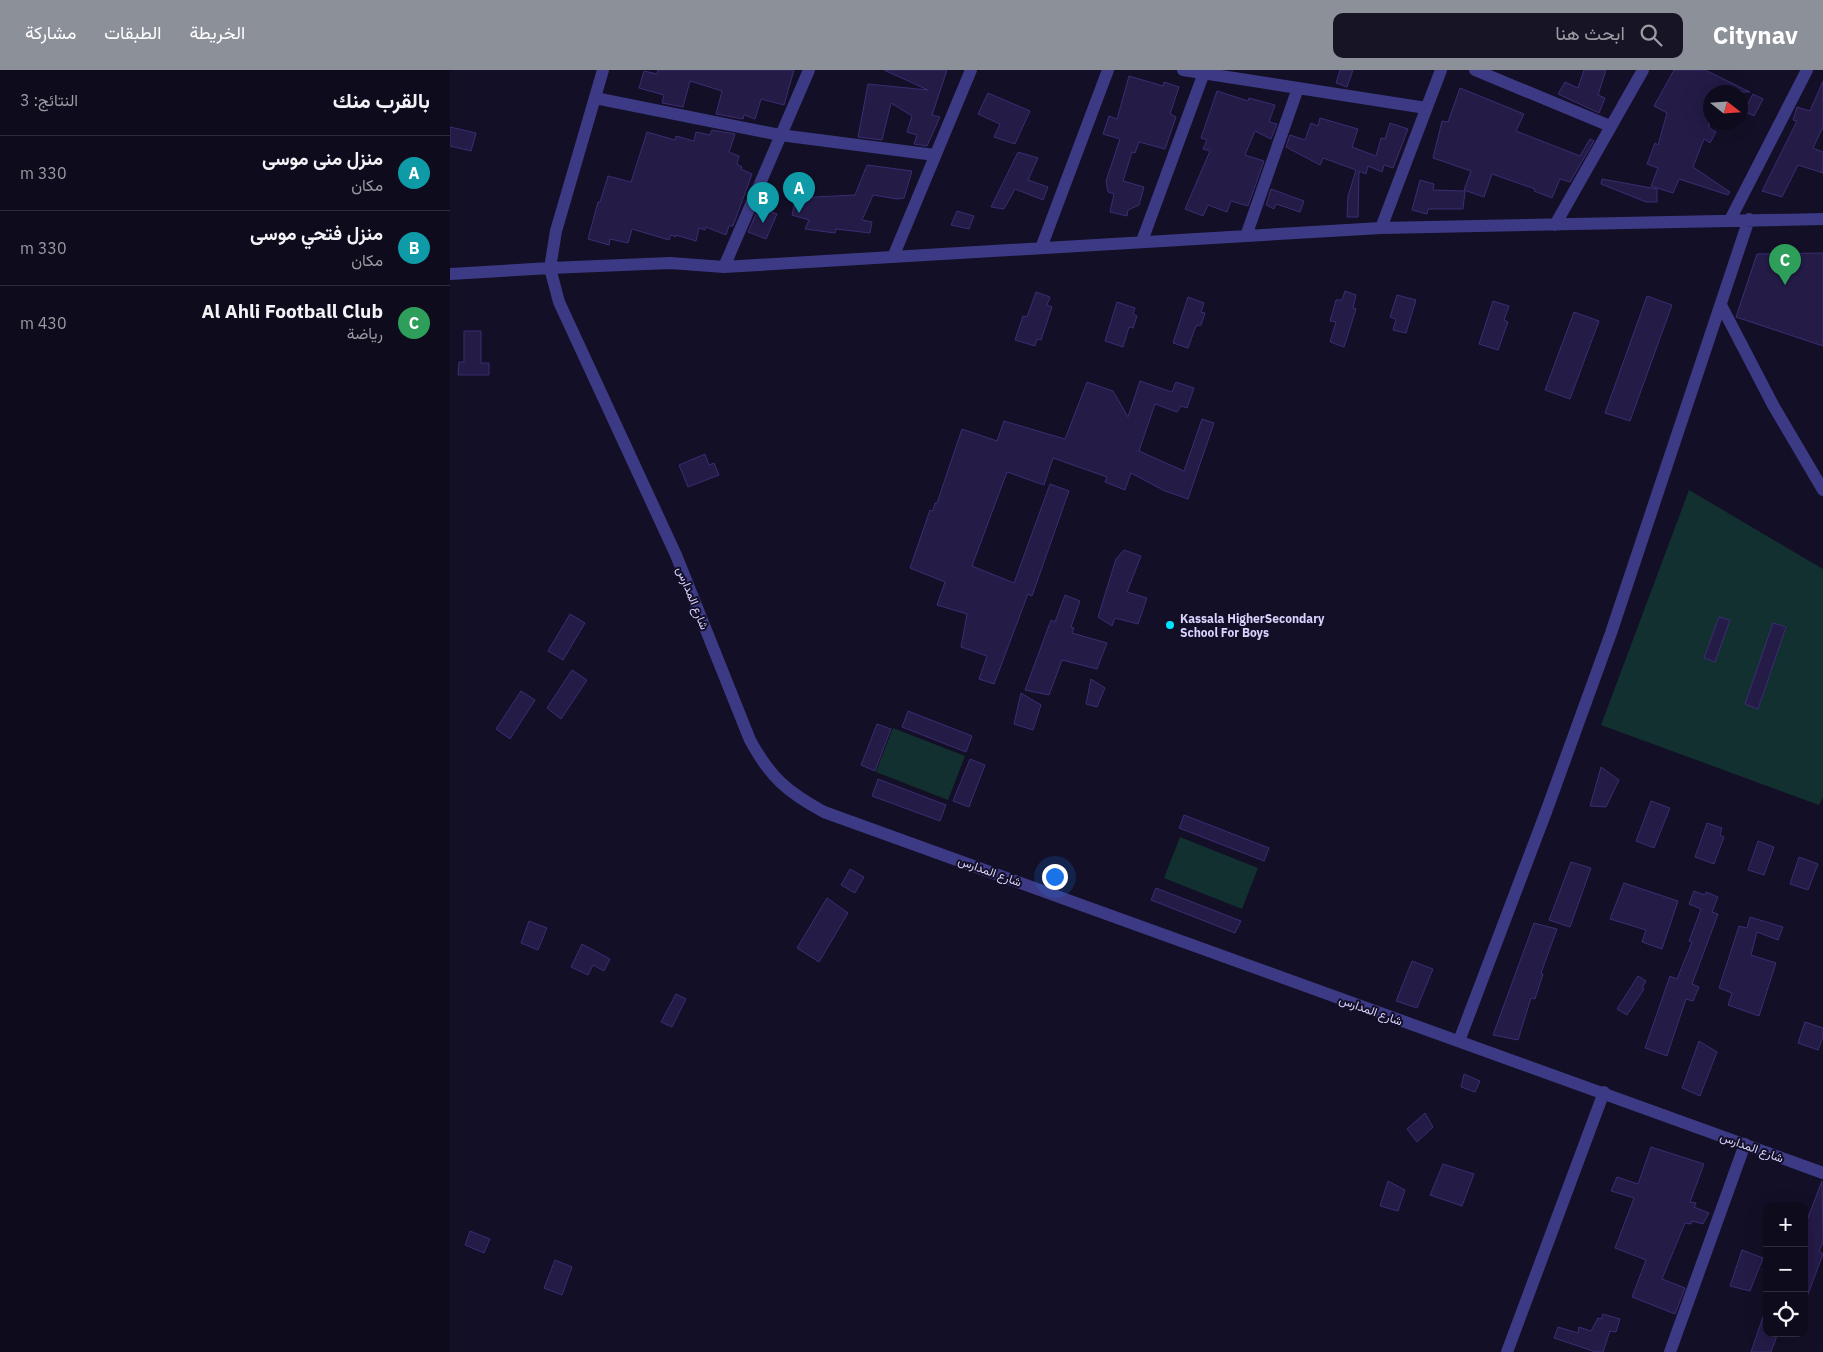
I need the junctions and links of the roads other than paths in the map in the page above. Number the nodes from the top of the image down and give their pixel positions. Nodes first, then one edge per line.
1 (603, 70) edge
2 (808, 70) edge
3 (971, 70) edge
4 (1108, 70) edge
5 (1183, 70) edge
6 (1441, 70) edge
7 (1475, 70) edge
8 (1644, 70) edge
9 (1807, 70) edge
10 (1204, 72) edge
11 (1298, 88) junction
12 (595, 98) junction
13 (1426, 108) junction
14 (1610, 126) junction
15 (780, 135) junction
16 (935, 155) junction
17 (1750, 219) junction
18 (1823, 219) edge
19 (1730, 220) junction
20 (1555, 225) junction
21 (1381, 228) junction
22 (1246, 236) junction
23 (1142, 242) junction
24 (1040, 248) junction
25 (894, 257) junction
26 (724, 267) junction
27 (550, 268) junction
28 (450, 274) edge
29 (1721, 305) junction
30 (1823, 490) edge
31 (1458, 1041) junction
32 (1604, 1092) junction
33 (1745, 1144) junction
34 (1823, 1173) edge
35 (1508, 1352) edge
36 (1670, 1352) edge

1 - 12 street
2 - 15 street
3 - 16 street
4 - 24 street
5 - 10 street
6 - 13 street
7 - 14 street
8 - 14 street
9 - 19 street
10 - 11 street
10 - 23 street
11 - 13 street
11 - 22 street
12 - 15 street
12 - 27 street
13 - 21 street
14 - 20 street
15 - 16 street
15 - 26 street
16 - 25 street
17 - 18 street
17 - 19 street
17 - 29 street
19 - 20 street
20 - 21 street
21 - 22 street
22 - 23 street
23 - 24 street
24 - 25 street
25 - 26 street
26 - 27 street
27 - 28 street
27 - 31 street, شارع المدارس
29 - 30 street
29 - 31 street
31 - 32 street, شارع المدارس
32 - 33 street, شارع المدارس
32 - 35 street
33 - 34 street, شارع المدارس
33 - 36 street

